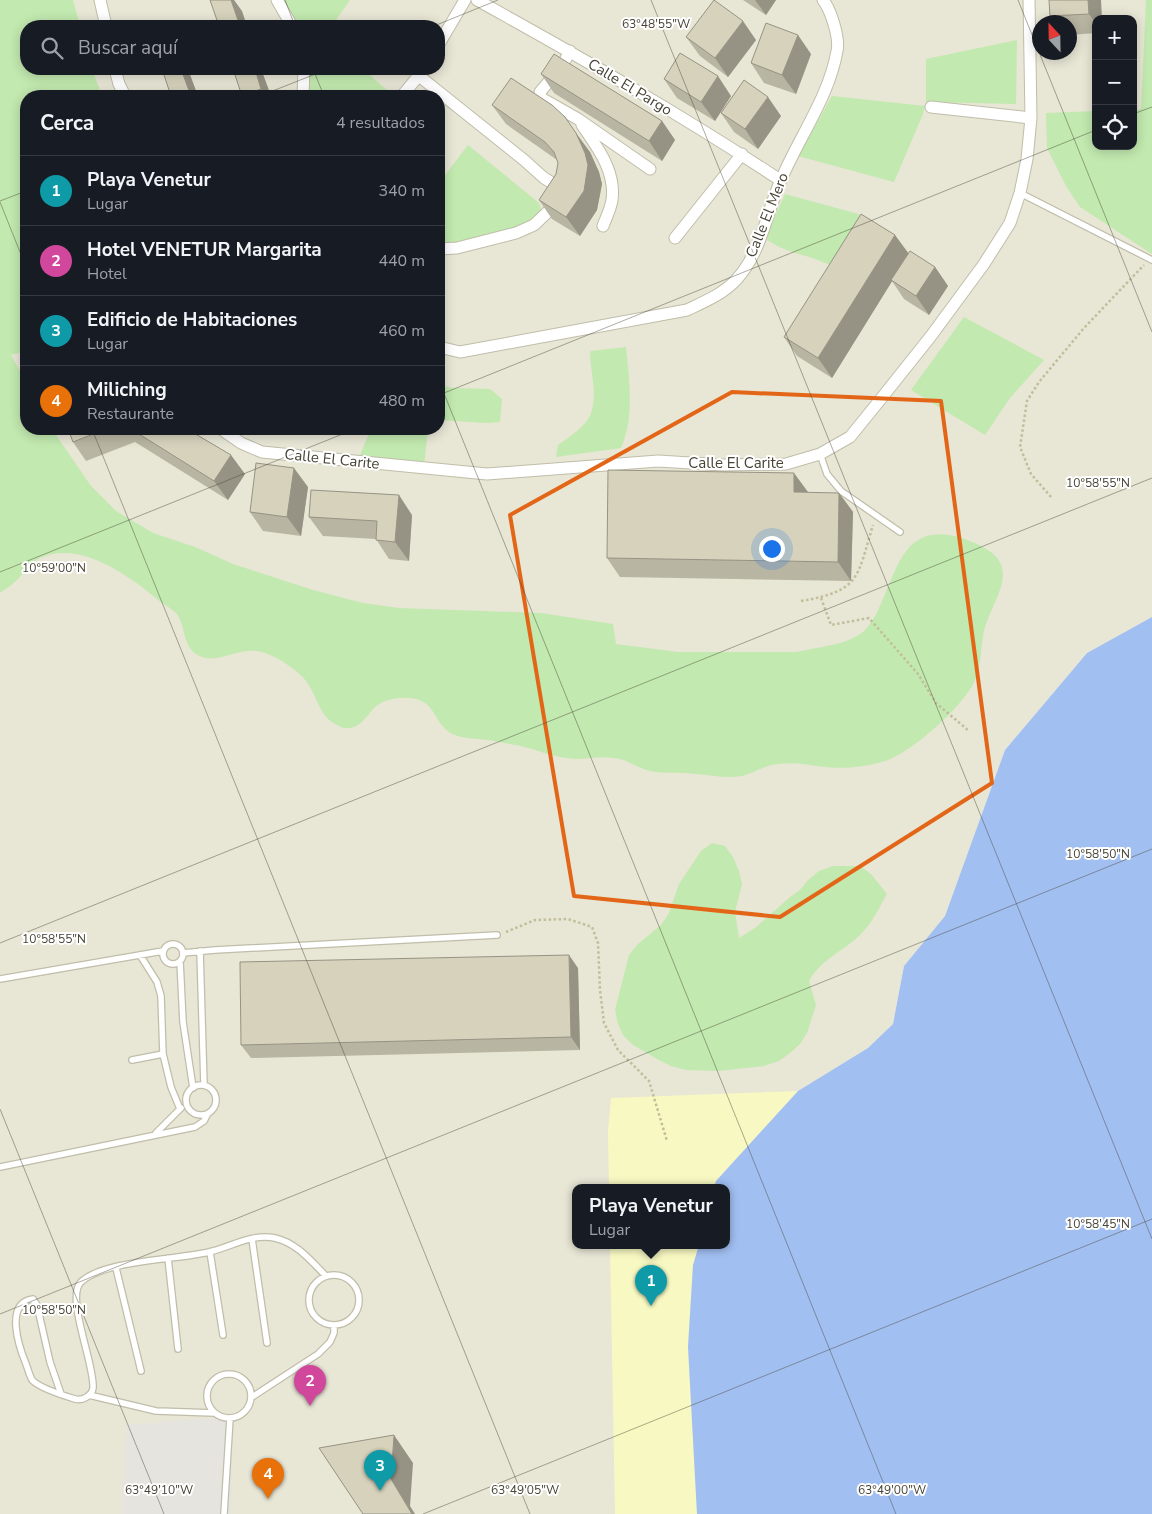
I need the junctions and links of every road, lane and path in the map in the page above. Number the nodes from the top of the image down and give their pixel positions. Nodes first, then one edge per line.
1 (100, 0) edge
2 (277, 0) edge
3 (465, 0) edge
4 (477, 0) edge
5 (823, 0) edge
6 (1029, 0) edge
7 (105, 20) edge
8 (289, 20) edge
9 (445, 34) edge
10 (570, 51) junction
11 (117, 75) edge
12 (304, 75) edge
13 (420, 75) edge
14 (425, 75) edge
15 (122, 90) edge
16 (304, 90) edge
17 (407, 90) edge
18 (443, 90) edge
19 (445, 92) edge
20 (931, 107) dead end
21 (1031, 118) junction
22 (578, 119) junction
23 (742, 154) junction
24 (650, 168) dead end
25 (780, 180) junction
26 (1020, 193) junction
27 (603, 226) dead end
28 (676, 238) dead end
29 (445, 249) edge
30 (1151, 259) edge
31 (445, 348) edge
32 (230, 435) edge
33 (820, 454) junction
34 (1051, 497) dead end
35 (876, 516) junction
36 (900, 532) dead end
37 (821, 598) junction
38 (801, 601) dead end
39 (969, 731) dead end
40 (497, 935) joint
41 (163, 951) junction
42 (200, 951) junction
43 (183, 953) junction
44 (140, 955) junction
45 (180, 961) junction
46 (0, 980) edge
47 (163, 1054) junction
48 (132, 1060) dead end
49 (204, 1085) junction
50 (193, 1088) junction
51 (186, 1098) junction
52 (180, 1109) junction
53 (206, 1114) junction
54 (154, 1134) junction
55 (668, 1141) dead end
56 (0, 1168) edge
57 (252, 1239) junction
58 (210, 1252) junction
59 (168, 1258) junction
60 (116, 1268) junction
61 (326, 1276) junction
62 (334, 1325) junction
63 (223, 1335) dead end
64 (267, 1343) dead end
65 (178, 1348) dead end
66 (141, 1371) dead end
67 (61, 1394) junction
68 (89, 1395) junction
69 (252, 1397) junction
70 (215, 1413) junction
71 (230, 1418) junction
72 (224, 1514) edge

1 - 7 street
2 - 8 street
3 - 9 street
4 - 10 street, Calle El Pargo
5 - 25 street, Calle El Mero
6 - 21 street, Calle El Carite
10 - 22 street
10 - 23 street, Calle El Pargo
11 - 15 street
12 - 16 street
13 - 17 street
14 - 18 street
19 - 29 street
20 - 21 street
21 - 26 street, Calle El Carite
22 - 24 street
22 - 27 street
23 - 25 street, Calle El Pargo
23 - 28 street
25 - 31 street, Calle El Mero
26 - 30 lane
26 - 33 street, Calle El Carite
30 - 34 path
32 - 33 street, Calle El Carite
33 - 35 lane
35 - 36 lane
35 - 37 path
37 - 38 path
37 - 39 path
40 - 42 lane
40 - 55 path
41 - 43 lane
41 - 44 lane
41 - 45 lane
42 - 43 lane
42 - 49 lane
43 - 45 lane
44 - 46 lane
44 - 47 lane
45 - 50 lane
47 - 48 lane
47 - 52 lane
49 - 50 lane
49 - 53 lane
50 - 51 lane
51 - 52 lane
51 - 53 lane
52 - 54 lane
53 - 54 lane
54 - 56 lane
57 - 58 lane
57 - 61 lane
57 - 64 lane
58 - 59 lane
58 - 63 lane
59 - 60 lane
59 - 65 lane
60 - 66 lane
60 - 68 lane
61 - 62 lane
61 - 62 lane
62 - 69 lane
67 - 67 lane
67 - 68 lane
68 - 70 lane
69 - 70 lane
69 - 71 lane
70 - 71 lane
71 - 72 lane

